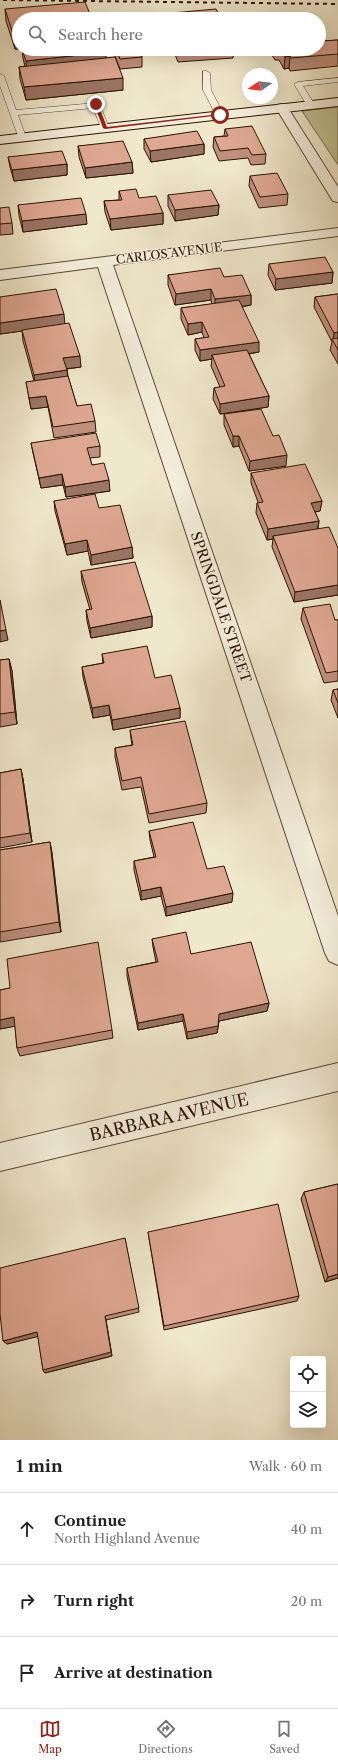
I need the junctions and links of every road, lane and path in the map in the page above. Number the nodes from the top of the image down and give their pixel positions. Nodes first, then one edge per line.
1 (206, 72) dead end
2 (0, 76) edge
3 (338, 80) edge
4 (338, 102) edge
5 (311, 105) junction
6 (282, 108) junction
7 (13, 114) junction
8 (220, 115) junction
9 (105, 128) junction
10 (22, 137) junction
11 (0, 140) edge
12 (338, 198) edge
13 (338, 232) edge
14 (104, 262) junction
15 (0, 275) edge
16 (338, 953) edge
17 (338, 1077) edge
18 (0, 1157) edge

1 - 8 lane
2 - 7 lane
3 - 5 lane
4 - 5 street
5 - 6 street
6 - 8 street
6 - 12 street
7 - 9 lane
7 - 10 lane
8 - 9 street
9 - 10 street
10 - 11 street
13 - 14 street, CARLOS AVENUE
14 - 15 street, CARLOS AVENUE
14 - 16 street, SPRINGDALE STREET
17 - 18 street, BARBARA AVENUE

